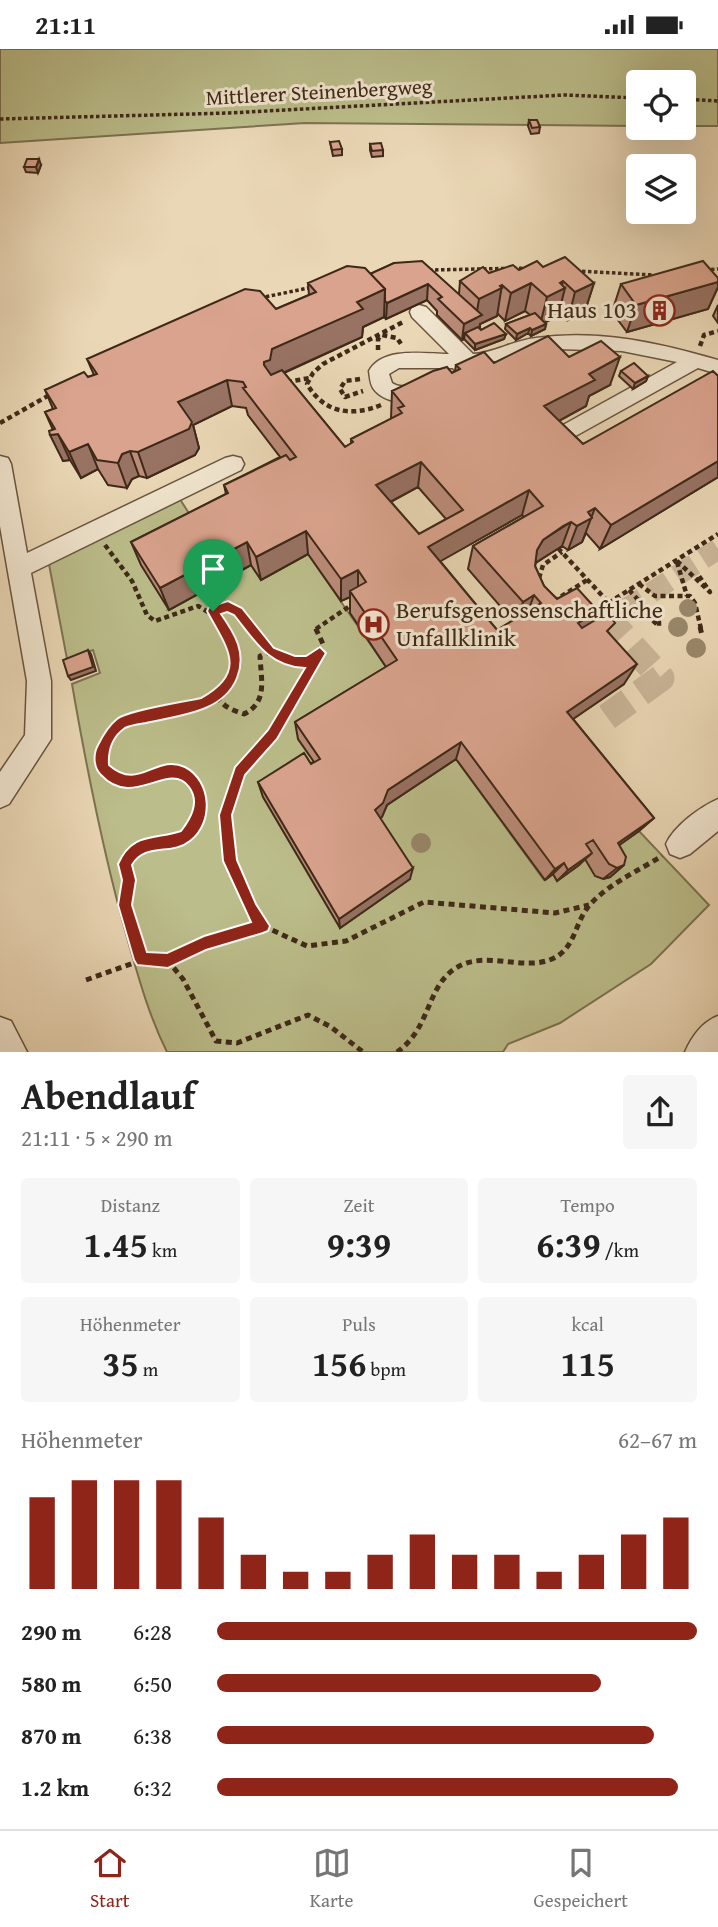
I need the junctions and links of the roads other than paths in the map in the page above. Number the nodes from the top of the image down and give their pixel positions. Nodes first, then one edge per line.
1 (419, 312) road end
2 (697, 360) junction
3 (472, 361) junction
4 (718, 367) edge
5 (561, 436) edge
6 (0, 464) edge
7 (233, 464) dead end
8 (19, 568) junction
9 (0, 795) edge
10 (718, 813) edge
11 (680, 844) road end
12 (0, 1031) edge
13 (718, 1031) edge
14 (11, 1052) edge
15 (701, 1052) edge

1 - 3 street
2 - 3 street
2 - 4 street
2 - 5 street
3 - 3 street
6 - 8 street
7 - 8 street
8 - 9 street
10 - 11 street
12 - 14 street
13 - 15 street

